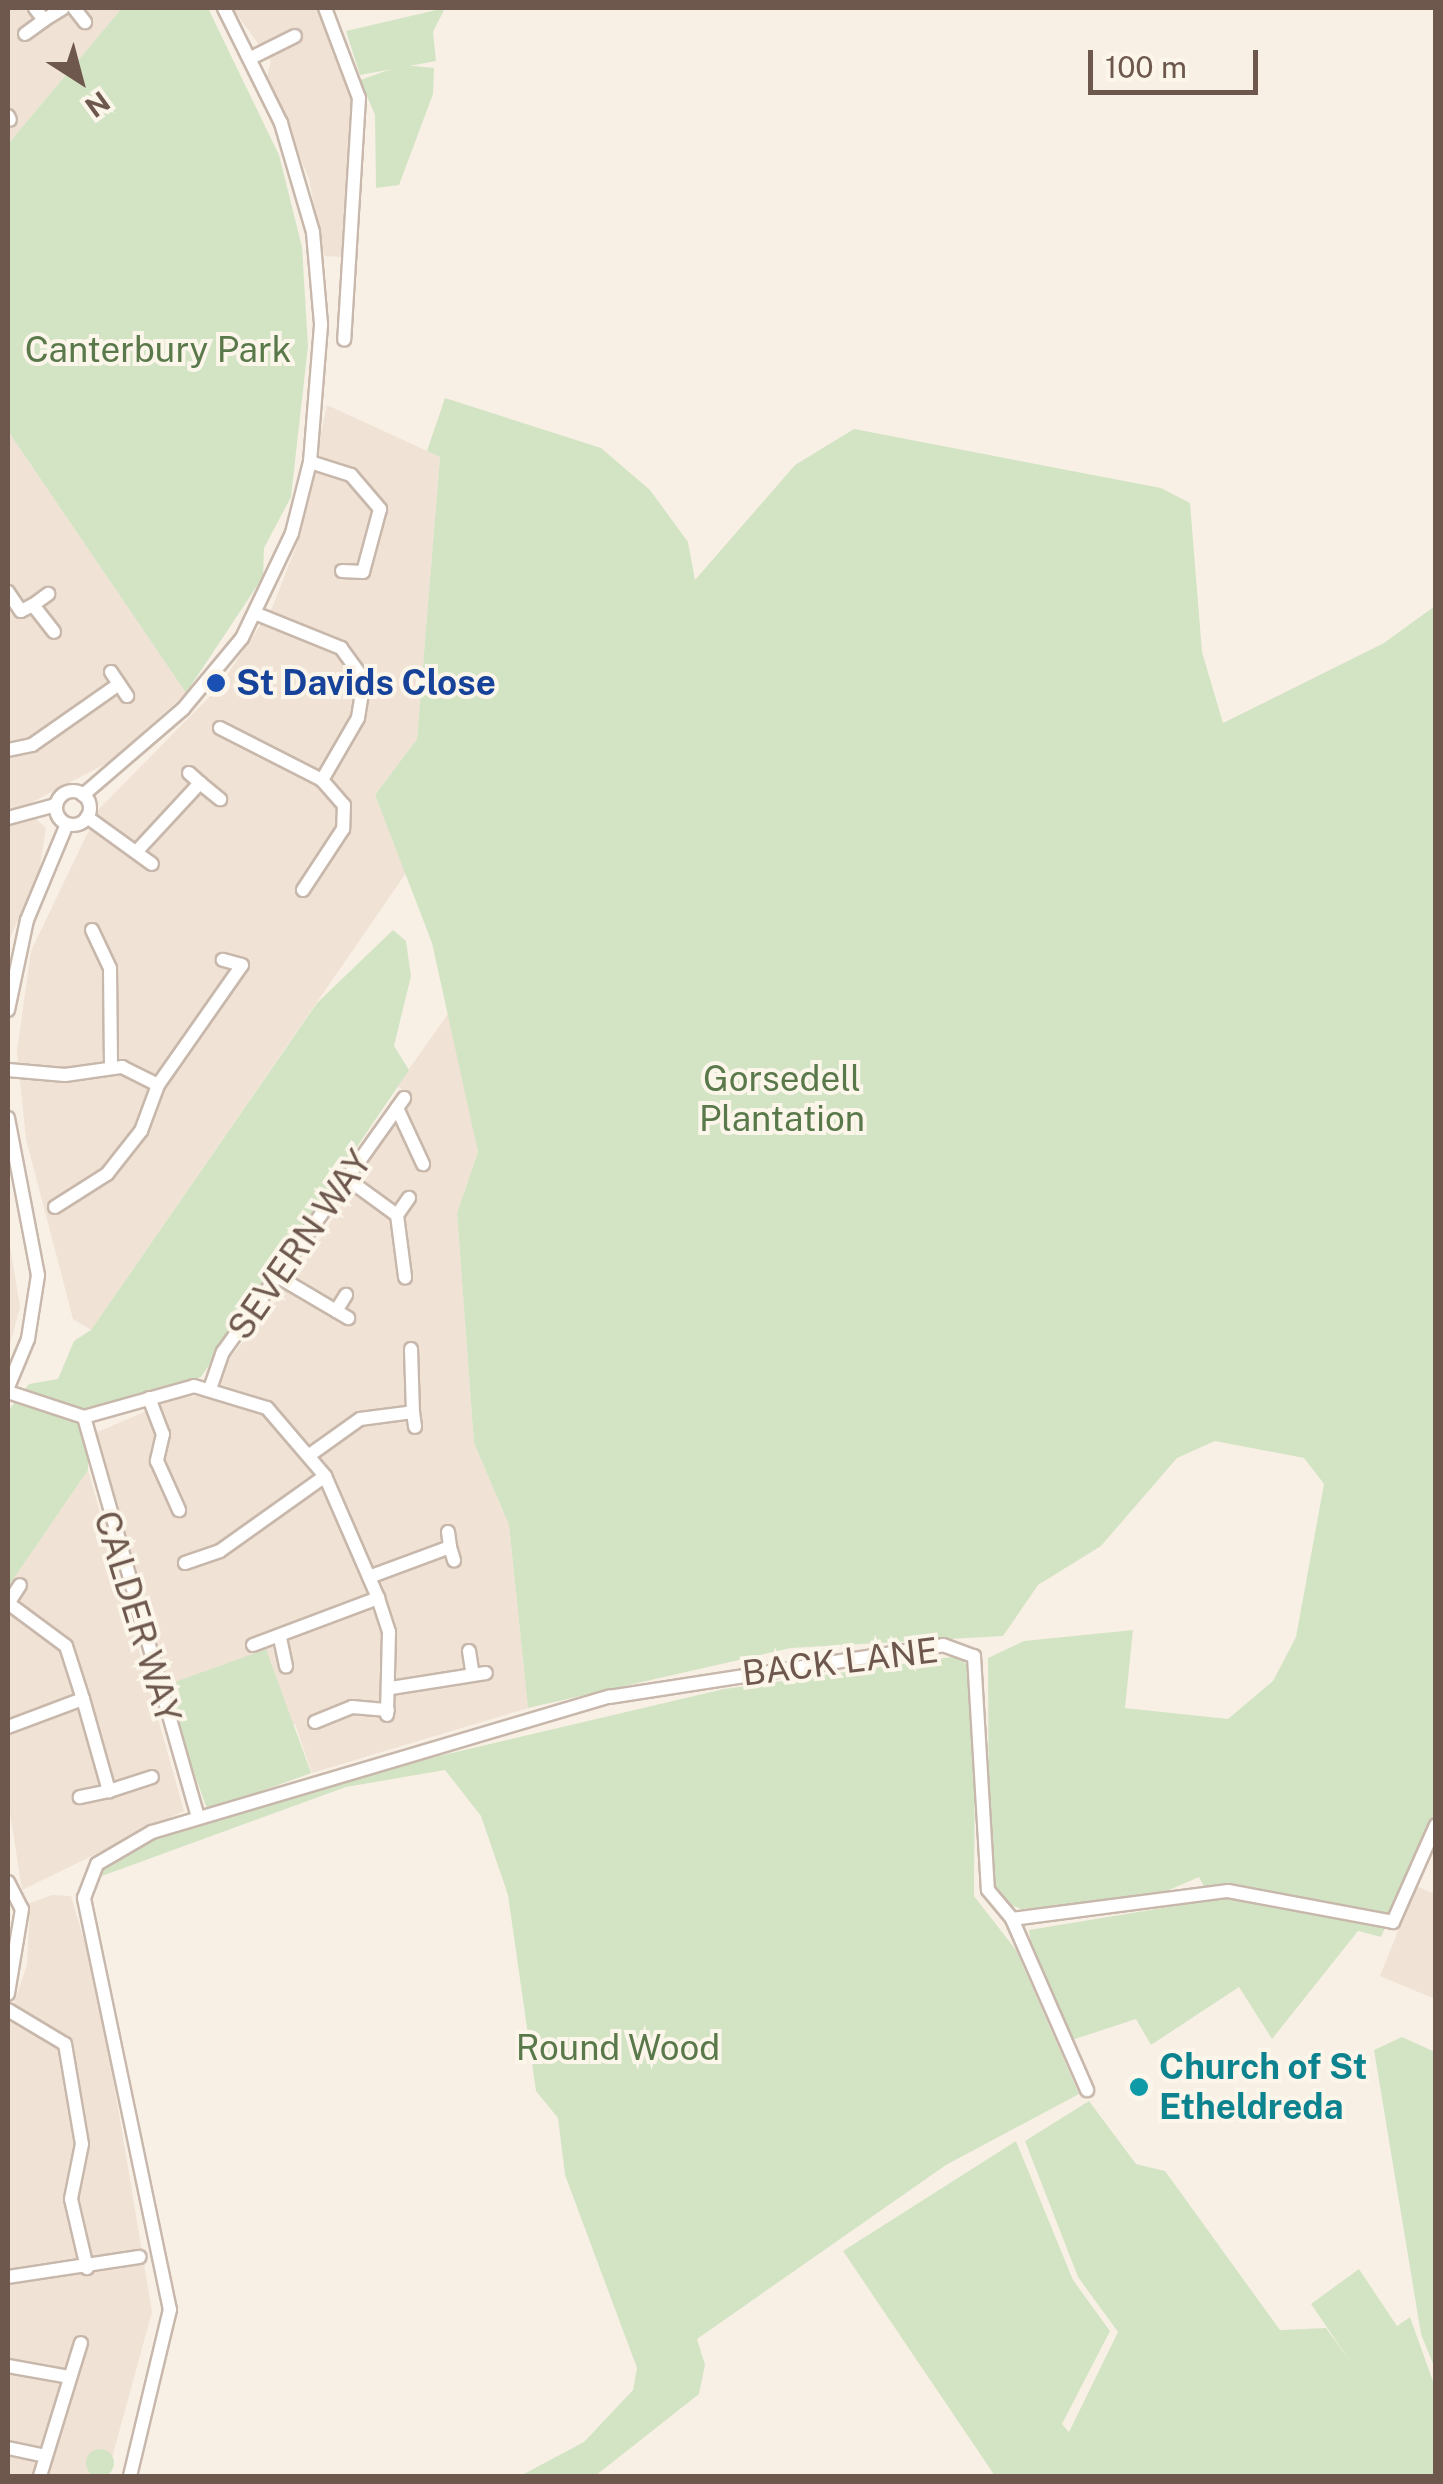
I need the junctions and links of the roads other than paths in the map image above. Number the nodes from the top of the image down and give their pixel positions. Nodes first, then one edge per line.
1 (34, 8) edge
2 (63, 8) edge
3 (74, 8) edge
4 (224, 8) edge
5 (325, 8) edge
6 (44, 20) junction
7 (85, 22) dead end
8 (24, 34) dead end
9 (295, 37) dead end
10 (252, 58) junction
11 (344, 340) dead end
12 (310, 462) junction
13 (342, 570) dead end
14 (362, 572) junction
15 (373, 586) dead end
16 (8, 592) edge
17 (48, 594) dead end
18 (27, 608) junction
19 (257, 614) junction
20 (8, 622) edge
21 (54, 632) dead end
22 (127, 696) dead end
23 (220, 728) dead end
24 (8, 750) edge
25 (189, 773) dead end
26 (322, 780) junction
27 (200, 783) junction
28 (83, 795) junction
29 (220, 799) dead end
30 (56, 805) junction
31 (88, 817) junction
32 (8, 818) edge
33 (68, 824) junction
34 (137, 851) junction
35 (152, 864) dead end
36 (303, 890) dead end
37 (92, 930) dead end
38 (13, 947) edge
39 (224, 960) dead end
40 (8, 1010) edge
41 (111, 1066) junction
42 (8, 1070) edge
43 (158, 1085) junction
44 (8, 1118) edge
45 (423, 1164) dead end
46 (14, 1174) edge
47 (346, 1178) junction
48 (409, 1198) dead end
49 (56, 1207) dead end
50 (397, 1215) junction
51 (405, 1277) dead end
52 (282, 1279) junction
53 (346, 1295) dead end
54 (411, 1349) dead end
55 (211, 1386) junction
56 (8, 1390) edge
57 (149, 1398) junction
58 (84, 1417) junction
59 (310, 1454) junction
60 (325, 1476) junction
61 (179, 1510) dead end
62 (451, 1546) dead end
63 (185, 1564) dead end
64 (369, 1577) junction
65 (20, 1585) dead end
66 (378, 1598) junction
67 (8, 1602) edge
68 (280, 1638) junction
69 (253, 1644) dead end
70 (469, 1650) dead end
71 (286, 1666) dead end
72 (392, 1688) junction
73 (83, 1699) junction
74 (315, 1722) dead end
75 (8, 1728) edge
76 (152, 1777) dead end
77 (109, 1791) junction
78 (80, 1797) dead end
79 (196, 1814) junction
80 (1436, 1825) edge
81 (8, 1882) edge
82 (8, 1915) edge
83 (1012, 1919) junction
84 (18, 1929) junction
85 (8, 1994) edge
86 (8, 2010) edge
87 (1087, 2090) dead end
88 (139, 2257) dead end
89 (88, 2268) junction
90 (8, 2280) edge
91 (81, 2343) dead end
92 (8, 2366) edge
93 (70, 2377) junction
94 (8, 2448) edge
95 (45, 2456) junction
96 (40, 2476) edge
97 (130, 2476) edge

1 - 6 street
2 - 6 street
3 - 7 street
4 - 10 street
5 - 11 street
6 - 8 street
9 - 10 street
10 - 12 street
12 - 14 street
12 - 19 street
13 - 14 street
14 - 15 street
16 - 18 street
17 - 18 street
18 - 20 street
18 - 21 street
19 - 26 street
19 - 28 street
22 - 24 street
23 - 26 street
25 - 27 street
26 - 36 street
27 - 29 street
27 - 34 street
28 - 30 street
28 - 31 street
30 - 32 street
30 - 33 street
31 - 33 street
31 - 34 street
33 - 38 street
34 - 35 street
37 - 41 street
38 - 40 street
39 - 43 street
41 - 42 street
41 - 43 street
43 - 49 street
44 - 46 street
45 - 47 street, SEVERN WAY
46 - 56 street
47 - 50 street
47 - 52 street, SEVERN WAY
48 - 50 street
50 - 51 street
52 - 53 street
52 - 55 street, SEVERN WAY
54 - 59 street
55 - 57 street
55 - 59 street
56 - 58 street
57 - 58 street
57 - 61 street
58 - 79 street, CALDER WAY
59 - 60 street
60 - 63 street
60 - 64 street
62 - 64 street
64 - 66 street
65 - 67 street
66 - 68 street
66 - 72 street
67 - 73 street
68 - 69 street
68 - 71 street
70 - 72 street
72 - 74 street
73 - 75 street
73 - 77 street
76 - 77 street
77 - 78 street
79 - 83 street, BACK LANE
79 - 97 street
80 - 83 street
81 - 84 street
82 - 84 street
83 - 87 street
84 - 85 street
86 - 89 street
88 - 89 street
89 - 90 street
91 - 93 street
92 - 93 street
93 - 95 street
94 - 95 street
95 - 96 street

